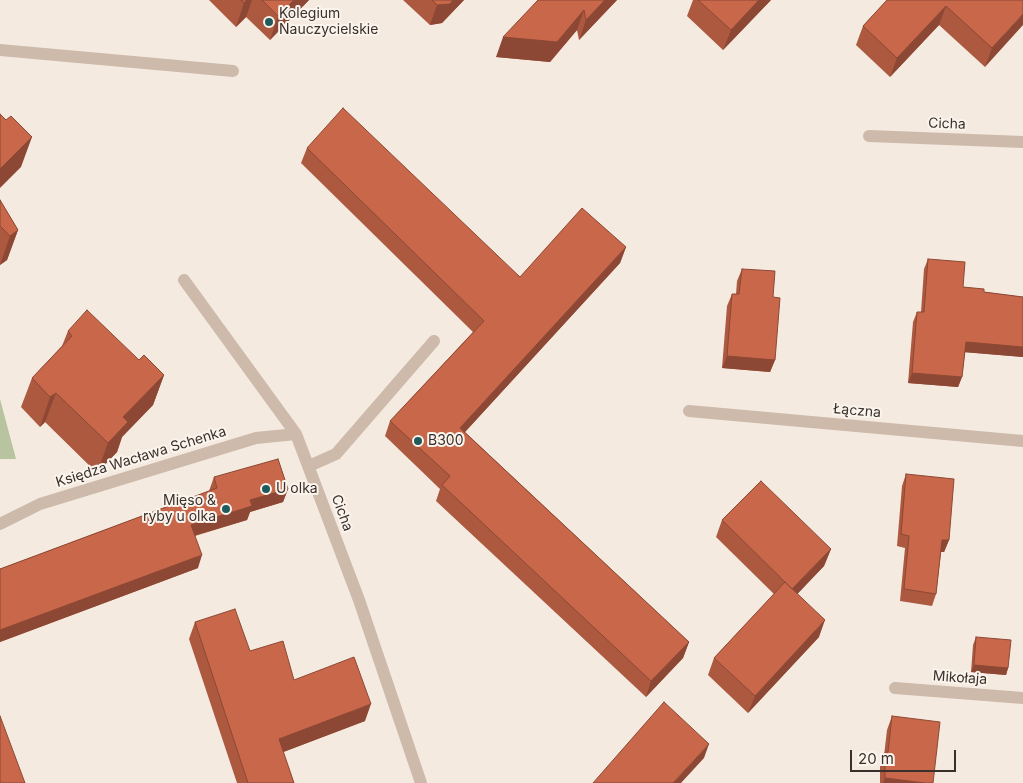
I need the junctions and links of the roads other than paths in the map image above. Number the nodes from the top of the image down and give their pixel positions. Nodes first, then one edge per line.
1 (0, 50) edge
2 (233, 71) dead end
3 (869, 136) dead end
4 (1023, 142) edge
5 (184, 280) dead end
6 (434, 341) dead end
7 (689, 411) dead end
8 (296, 434) junction
9 (1023, 441) edge
10 (309, 466) junction
11 (0, 524) edge
12 (895, 688) dead end
13 (1023, 698) edge
14 (421, 783) edge

1 - 2 street
3 - 4 street, Cicha
5 - 8 street, Cicha
6 - 10 street
7 - 9 street, Łączna
8 - 10 street, Cicha
8 - 11 street, Księdza Wacława Schenka
10 - 14 street, Cicha
12 - 13 street, Mikołaja

